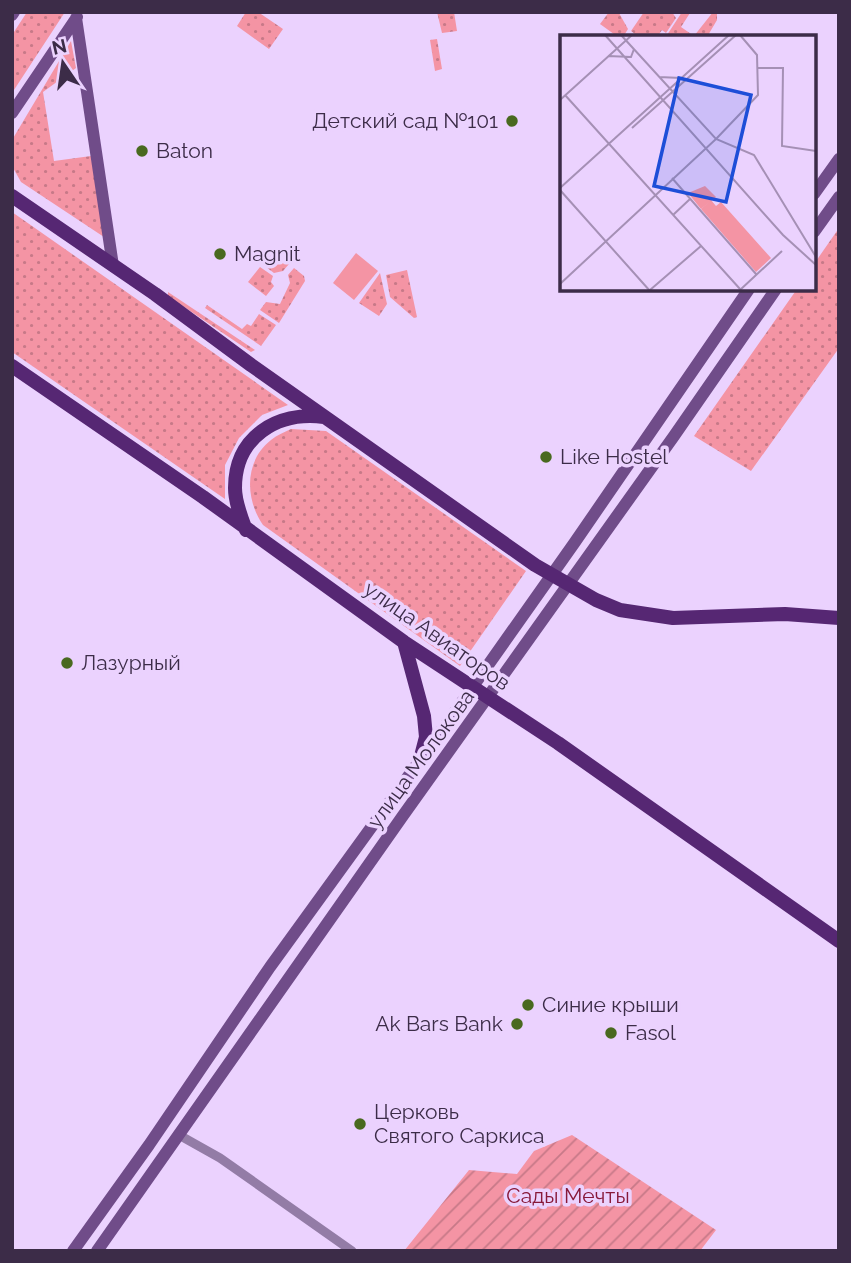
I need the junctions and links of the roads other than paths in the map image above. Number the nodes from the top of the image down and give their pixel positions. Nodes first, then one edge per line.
1 (78, 15) edge
2 (12, 113) edge
3 (839, 159) edge
4 (816, 191) edge
5 (12, 196) edge
6 (839, 197) edge
7 (816, 229) edge
8 (113, 266) junction
9 (748, 290) edge
10 (775, 290) edge
11 (12, 366) edge
12 (325, 417) junction
13 (246, 530) junction
14 (552, 574) junction
15 (569, 585) junction
16 (839, 618) edge
17 (404, 642) junction
18 (472, 687) junction
19 (489, 698) junction
20 (421, 760) junction
21 (839, 941) edge
22 (178, 1135) junction
23 (73, 1251) edge
24 (97, 1251) edge
25 (352, 1251) edge

1 - 2 main road
1 - 8 main road
3 - 4 main road
5 - 8 main road
6 - 7 main road
8 - 12 main road
9 - 14 main road, улица Молокова
10 - 15 main road, улица Молокова
11 - 13 main road, улица Авиаторов
12 - 13 main road
12 - 14 main road
13 - 17 main road, улица Авиаторов
14 - 15 main road
14 - 18 main road, улица Молокова
15 - 16 main road
15 - 19 main road, улица Молокова
17 - 18 main road, улица Авиаторов
17 - 20 main road
18 - 19 main road, улица Авиаторов
18 - 20 main road, улица Молокова
19 - 21 main road, улица Авиаторов
19 - 22 main road, улица Молокова
20 - 23 main road, улица Молокова
22 - 24 main road, улица Молокова
22 - 25 street

